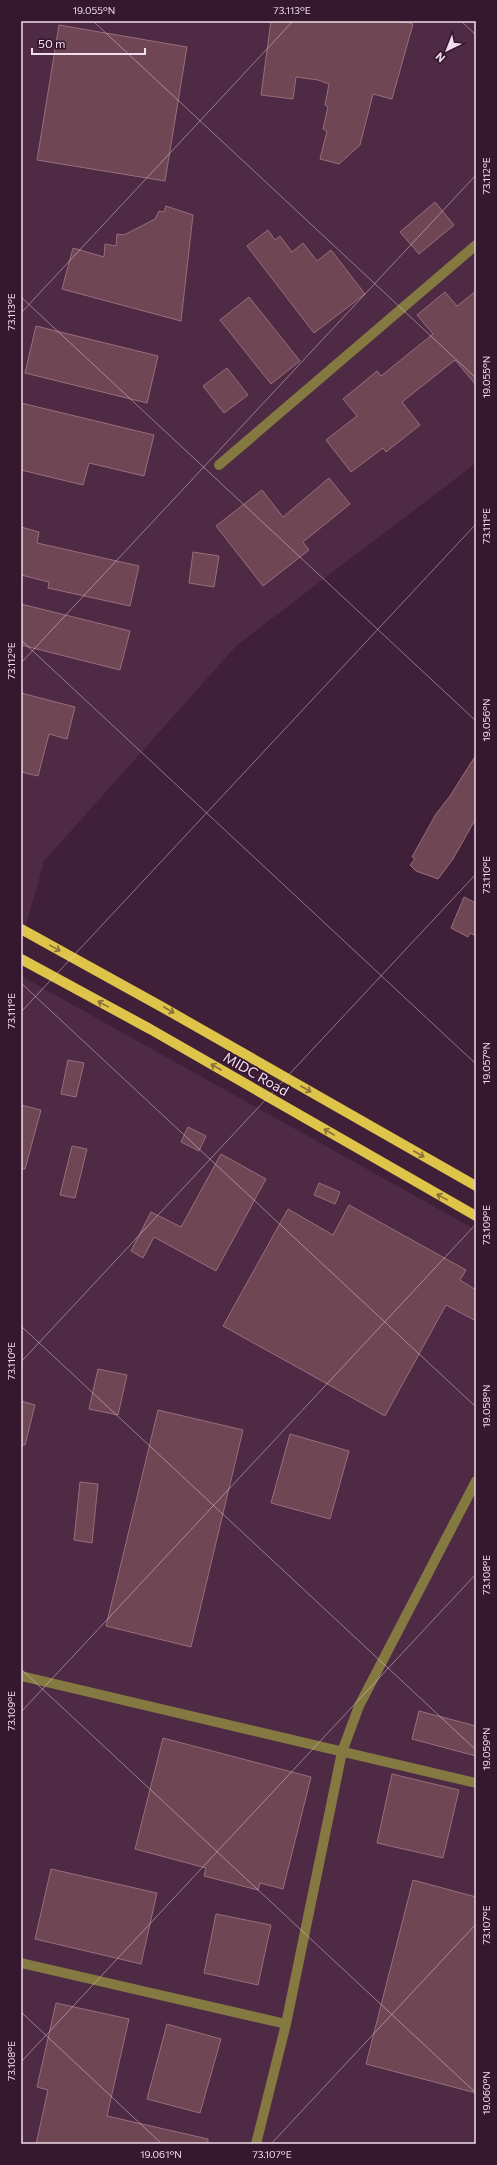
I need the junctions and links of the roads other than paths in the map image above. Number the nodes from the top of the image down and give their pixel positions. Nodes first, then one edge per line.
1 (476, 244) edge
2 (219, 465) dead end
3 (21, 930) edge
4 (21, 959) edge
5 (476, 1186) edge
6 (476, 1216) edge
7 (476, 1481) edge
8 (21, 1676) edge
9 (342, 1752) junction
10 (476, 1783) edge
11 (21, 1962) edge
12 (286, 2024) junction
13 (256, 2144) edge

1 - 2 street
3 -> 5 main road, MIDC Road
6 -> 4 main road, MIDC Road
7 - 9 street
8 - 9 street
9 - 10 street
9 - 12 street
11 - 12 street
12 - 13 street

